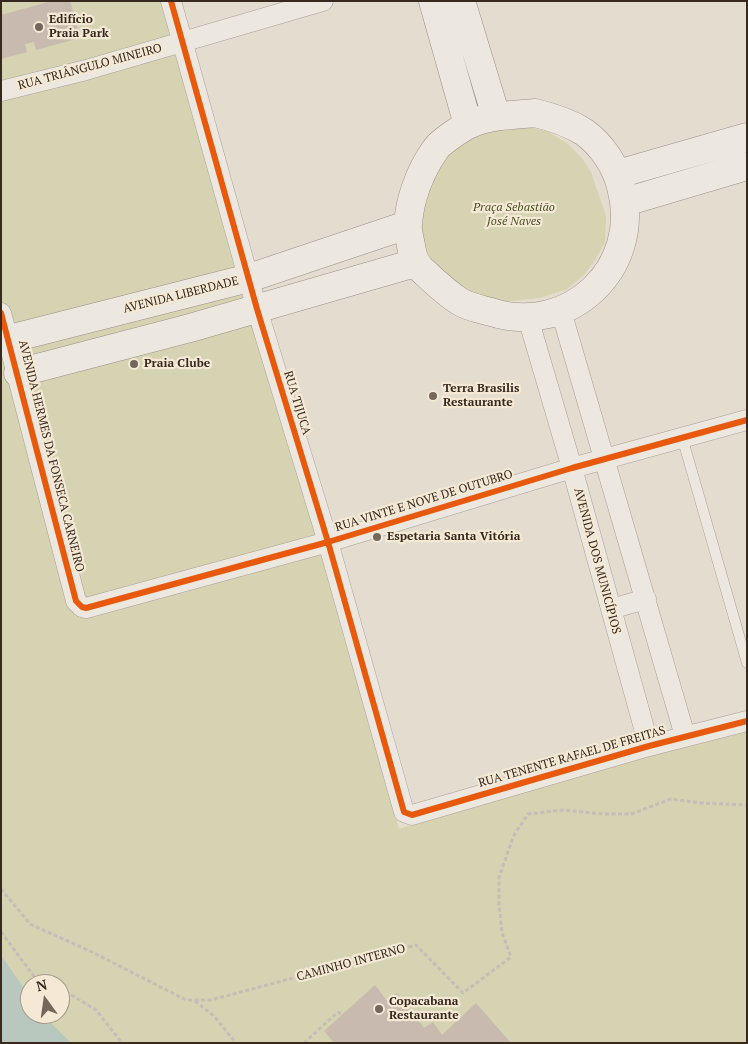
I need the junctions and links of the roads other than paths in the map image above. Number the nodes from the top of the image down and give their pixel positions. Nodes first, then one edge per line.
1 (171, 1) edge
2 (324, 1) edge
3 (433, 1) edge
4 (462, 2) edge
5 (182, 43) junction
6 (1, 91) edge
7 (496, 116) junction
8 (468, 125) junction
9 (747, 137) edge
10 (747, 166) edge
11 (618, 174) junction
12 (625, 202) junction
13 (407, 225) junction
14 (415, 264) junction
15 (249, 278) junction
16 (257, 308) junction
17 (561, 311) junction
18 (1, 313) edge
19 (528, 318) junction
20 (9, 339) junction
21 (18, 373) junction
22 (747, 420) edge
23 (682, 437) junction
24 (603, 459) junction
25 (572, 468) junction
26 (328, 542) junction
27 (646, 599) junction
28 (79, 604) joint
29 (611, 609) junction
30 (747, 663) edge
31 (747, 721) edge
32 (685, 736) junction
33 (649, 746) junction
34 (404, 812) joint

1 - 5 street, RUA TIJUCA
2 - 5 street, RUA TRIÂNGULO MINEIRO
3 - 8 street
4 - 7 street
5 - 6 street, RUA TRIÂNGULO MINEIRO
5 - 15 street, RUA TIJUCA
7 - 8 street
7 - 11 street
8 - 13 street
9 - 11 street
10 - 12 street
11 - 12 street
12 - 17 street
13 - 14 street
13 - 15 street, AVENIDA LIBERDADE
14 - 16 street
14 - 19 street
15 - 16 street, RUA TIJUCA
15 - 20 street, AVENIDA LIBERDADE
16 - 21 street
16 - 26 street, RUA TIJUCA
17 - 19 street
17 - 24 street
18 - 20 street, AVENIDA HERMES DA FONSECA CARNEIRO
19 - 25 street, AVENIDA DOS MUNICÍPIOS
20 - 21 street, AVENIDA HERMES DA FONSECA CARNEIRO
21 - 28 street, AVENIDA HERMES DA FONSECA CARNEIRO
22 - 23 street, RUA VINTE E NOVE DE OUTUBRO
23 - 24 street, RUA VINTE E NOVE DE OUTUBRO
23 - 30 lane
24 - 25 street, RUA VINTE E NOVE DE OUTUBRO
24 - 27 street
25 - 26 street, RUA VINTE E NOVE DE OUTUBRO
25 - 29 street, AVENIDA DOS MUNICÍPIOS
26 - 28 street, RUA VINTE E NOVE DE OUTUBRO
26 - 34 street, RUA TIJUCA
27 - 29 street
27 - 32 street
29 - 33 street, AVENIDA DOS MUNICÍPIOS
31 - 32 street, RUA TENENTE RAFAEL DE FREITAS
32 - 33 street, RUA TENENTE RAFAEL DE FREITAS
33 - 34 street, RUA TENENTE RAFAEL DE FREITAS

